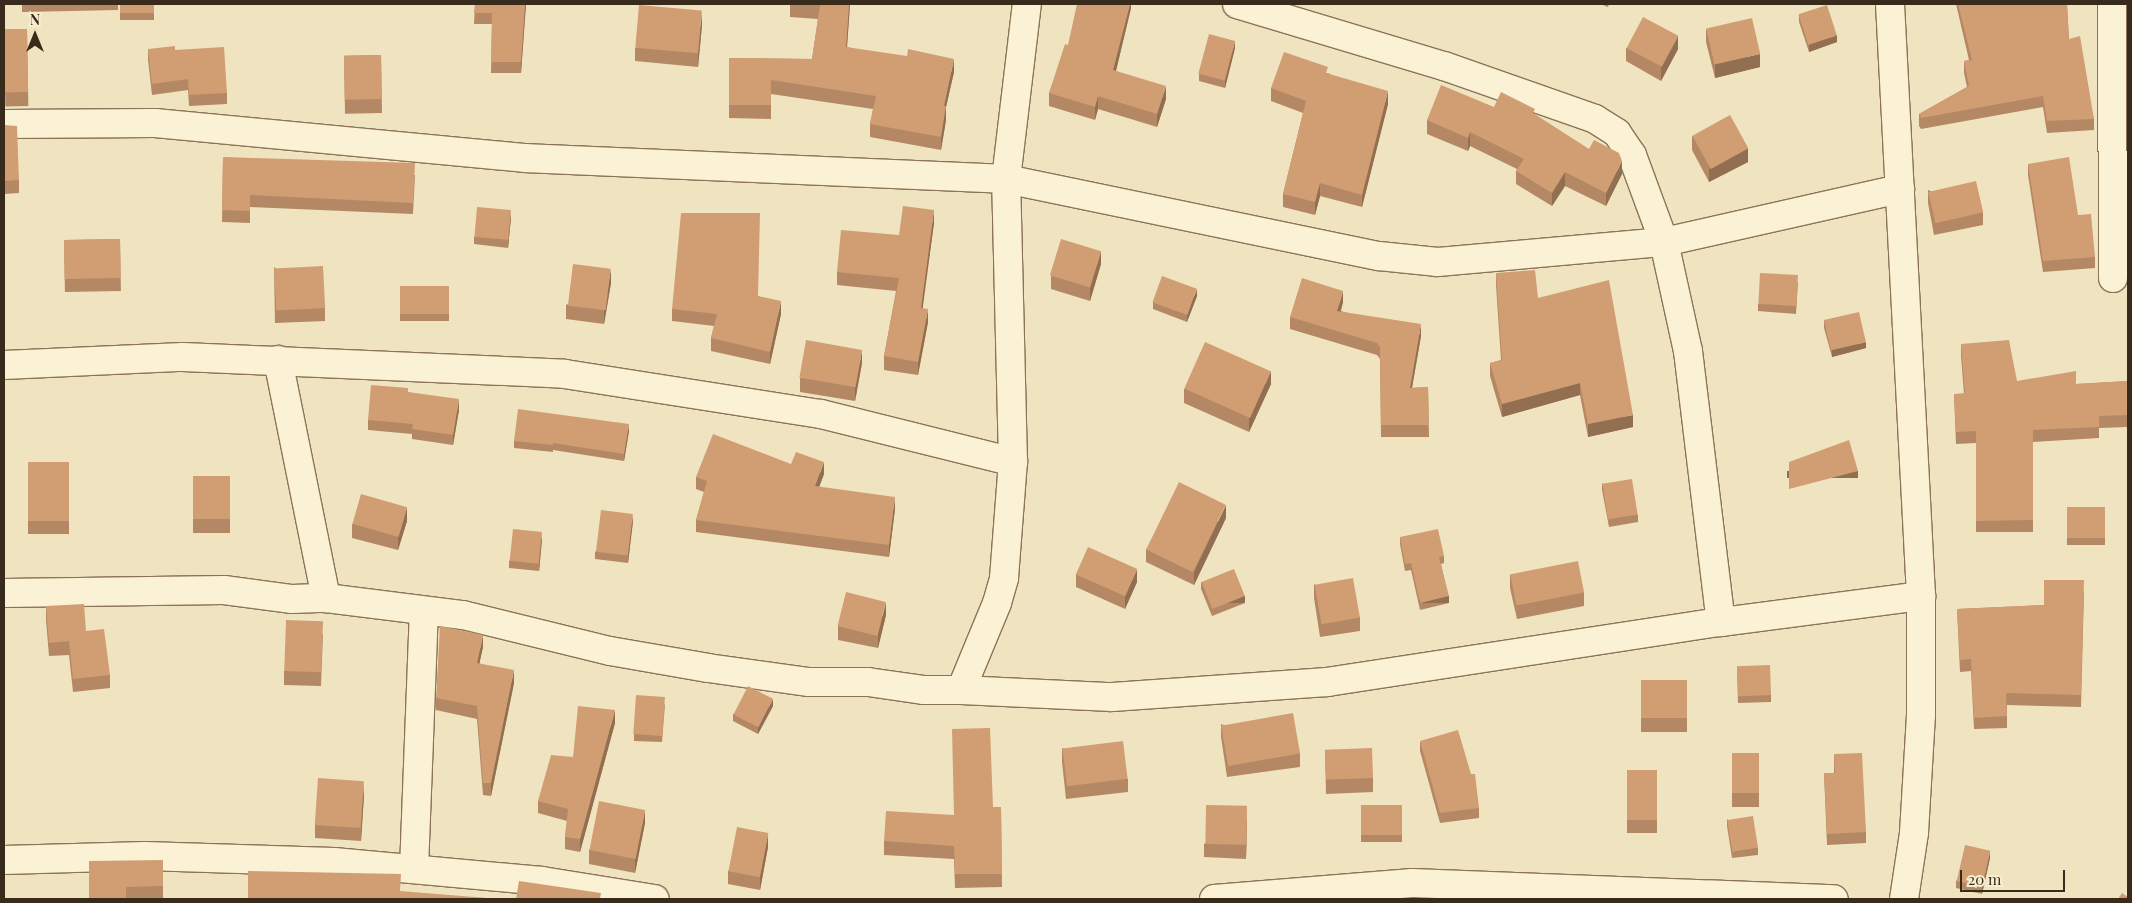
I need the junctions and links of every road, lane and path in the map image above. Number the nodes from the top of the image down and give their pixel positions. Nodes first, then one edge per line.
1 (1027, 4) edge
2 (1237, 4) edge
3 (1890, 4) edge
4 (2112, 4) edge
5 (4, 124) edge
6 (1006, 179) junction
7 (1900, 189) junction
8 (1664, 242) junction
9 (2113, 278) dead end
10 (278, 360) junction
11 (4, 365) edge
12 (1013, 462) junction
13 (4, 593) edge
14 (1921, 596) junction
15 (326, 598) junction
16 (424, 612) junction
17 (1721, 622) junction
18 (961, 690) junction
19 (4, 860) edge
20 (414, 870) junction
21 (655, 899) edge
22 (1214, 899) edge
23 (1834, 899) edge
24 (1904, 899) edge

1 - 6 street
2 - 8 street
3 - 7 street
4 - 9 street
5 - 6 street
6 - 8 street
6 - 12 street
7 - 8 street
7 - 14 street
8 - 17 street
10 - 11 street
10 - 12 street
10 - 15 street
12 - 18 street
13 - 15 street
14 - 17 street
14 - 24 street
15 - 16 street
16 - 18 street
16 - 20 street
17 - 18 street
19 - 20 street
20 - 21 street
22 - 23 street

